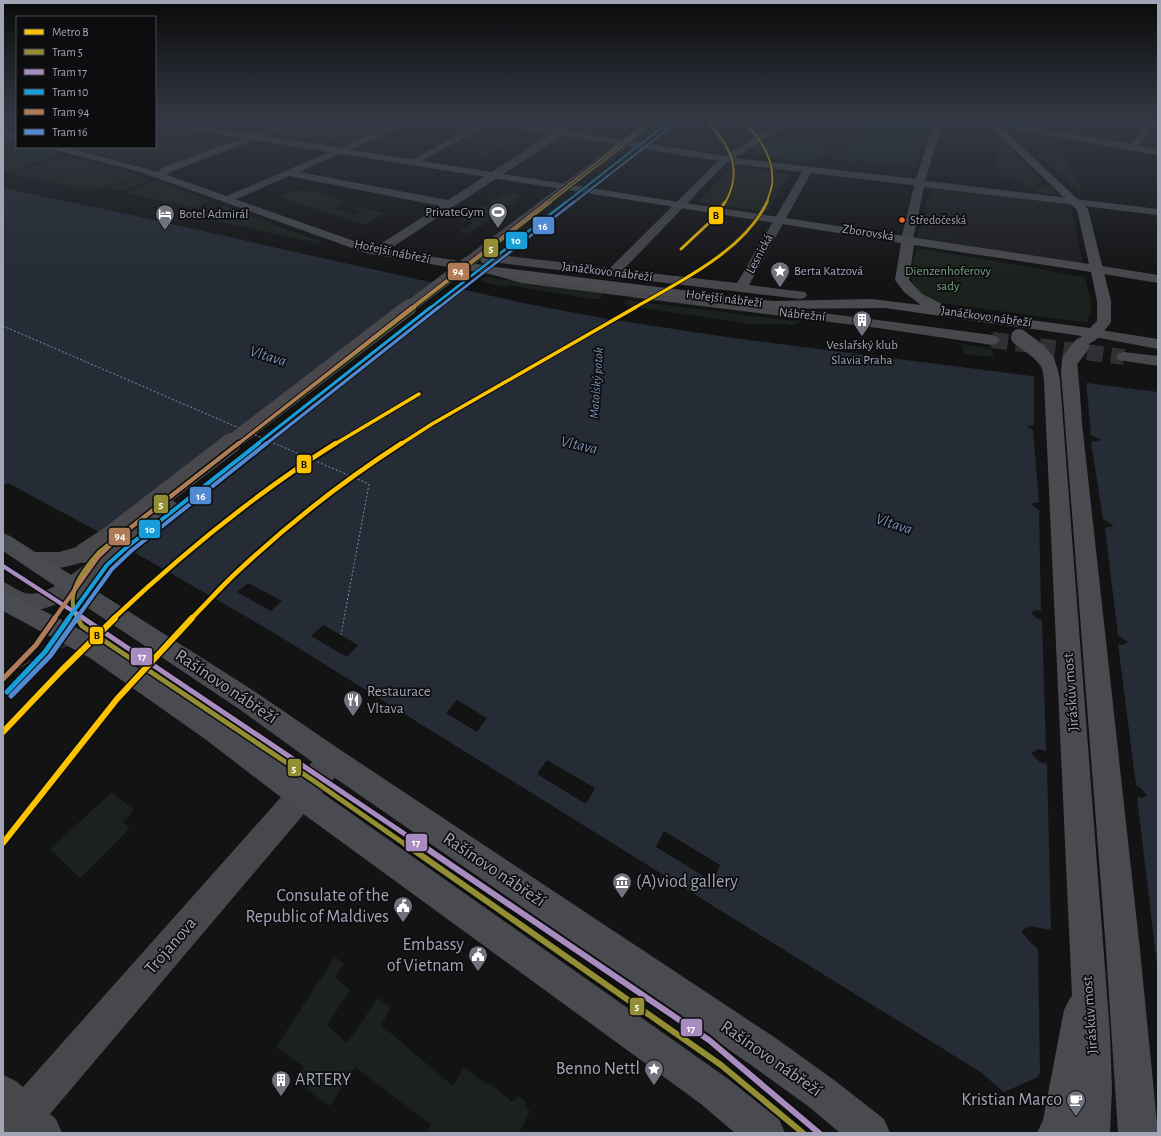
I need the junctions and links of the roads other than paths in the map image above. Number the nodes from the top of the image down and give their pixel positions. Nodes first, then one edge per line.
1 (152, 173) edge
2 (162, 173) edge
3 (485, 173) edge
4 (500, 173) edge
5 (593, 173) edge
6 (715, 173) edge
7 (806, 173) edge
8 (834, 173) edge
9 (923, 173) edge
10 (1045, 173) edge
11 (288, 174) joint
12 (497, 175) junction
13 (159, 176) junction
14 (920, 183) junction
15 (573, 187) junction
16 (228, 199) junction
17 (1076, 202) junction
18 (449, 204) junction
19 (679, 204) junction
20 (1158, 212) edge
21 (779, 220) junction
22 (907, 239) junction
23 (378, 251) junction
24 (481, 265) junction
25 (1096, 269) junction
26 (612, 273) junction
27 (1158, 279) edge
28 (741, 288) junction
29 (800, 295) dead end
30 (813, 306) joint
31 (951, 312) junction
32 (1094, 333) junction
33 (992, 340) tunnel mouth
34 (1158, 344) edge
35 (1124, 357) tunnel mouth
36 (1158, 361) edge
37 (3, 541) edge
38 (33, 560) junction
39 (101, 569) junction
40 (72, 586) junction
41 (3, 591) edge
42 (3, 600) edge
43 (100, 604) junction
44 (332, 760) junction
45 (301, 795) junction
46 (1088, 977) junction
47 (19, 1119) edge
48 (869, 1132) edge
49 (765, 1133) edge
50 (1057, 1133) edge
51 (1090, 1133) edge
52 (1138, 1133) edge

1 - 13 main road, Hořejší nábřeží
2 - 13 main road
3 - 12 main road, Zborovská
4 - 12 street
5 - 15 street
6 - 19 street
7 - 21 street, Lesnická
8 - 14 street
9 - 14 street
10 - 17 main road
11 - 16 street
11 - 18 street
12 - 15 main road, Zborovská
12 - 18 street
13 - 16 main road, Hořejší nábřeží
14 - 17 street
14 - 22 street
15 - 19 main road, Zborovská
15 - 24 street
15 - 24 street
16 - 23 main road, Hořejší nábřeží
17 - 20 street
17 - 25 main road
18 - 23 street
19 - 21 main road, Zborovská
19 - 26 street
21 - 22 main road, Zborovská
21 - 28 street, Lesnická
22 - 25 main road, Zborovská
22 - 31 main road
23 - 24 main road, Hořejší nábřeží
24 - 26 street, Janáčkovo nábřeží
24 - 30 main road, Hořejší nábřeží
24 - 33 street, Nábřežní
24 - 38 street, bridge
24 - 39 street, bridge
25 - 27 street, Zborovská
25 - 32 main road
26 - 28 street, Janáčkovo nábřeží
28 - 29 street, Janáčkovo nábřeží
30 - 31 main road, Janáčkovo nábřeží
31 - 32 main road, Janáčkovo nábřeží
31 - 46 main road, Jiráskův most, bridge
32 - 34 street, Janáčkovo nábřeží
32 - 52 main road, Jiráskův most, bridge
35 - 36 street
37 - 38 main road, Rašínovo nábřeží
38 - 40 main road, Rašínovo nábřeží
39 - 40 street
39 - 43 street
40 - 41 street
40 - 43 main road, Rašínovo nábřeží
42 - 45 main road
43 - 44 main road, Rašínovo nábřeží
44 - 45 street, Trojanova
44 - 48 main road, Rašínovo nábřeží
45 - 47 street, Trojanova
45 - 49 main road
46 - 50 main road
46 - 51 main road, Jiráskův most

